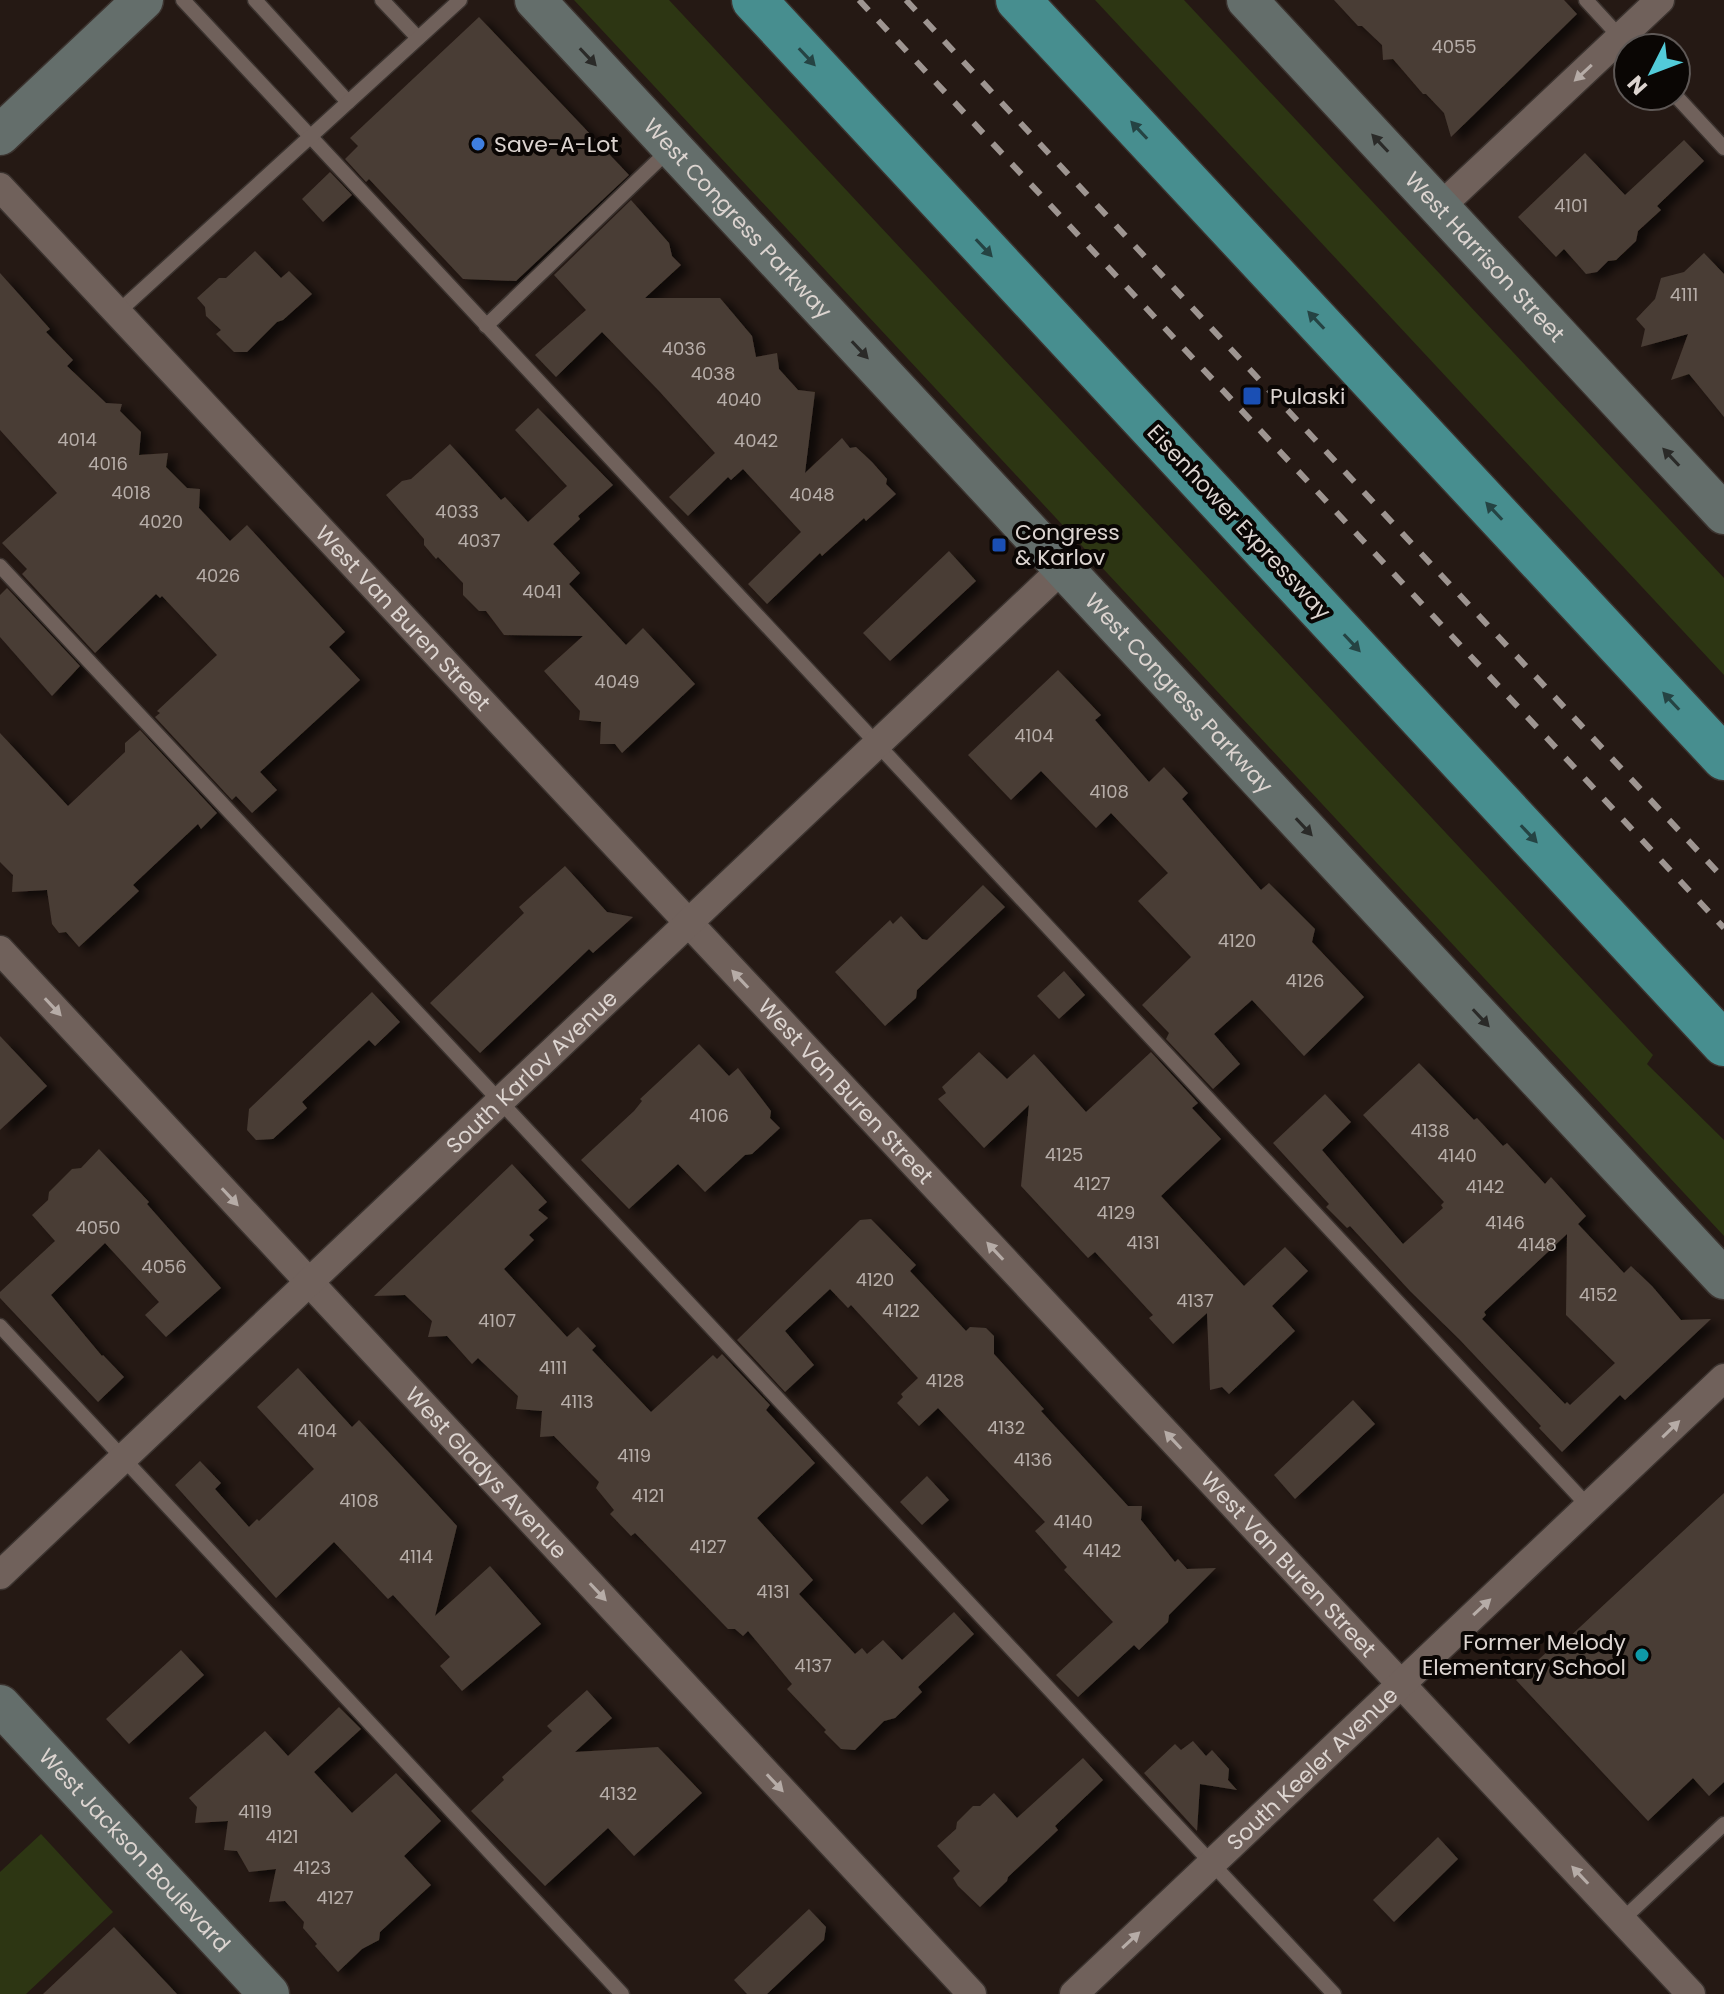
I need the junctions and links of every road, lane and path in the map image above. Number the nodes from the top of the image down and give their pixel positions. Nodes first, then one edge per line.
1 (143, 0) edge
2 (183, 0) edge
3 (255, 0) edge
4 (382, 0) edge
5 (460, 0) edge
6 (535, 0) edge
7 (754, 0) edge
8 (1018, 0) edge
9 (1247, 0) edge
10 (1586, 0) edge
11 (1660, 0) edge
12 (1615, 32) edge
13 (1634, 32) edge
14 (418, 38) junction
15 (1612, 55) edge
16 (348, 102) junction
17 (1691, 112) edge
18 (0, 135) edge
19 (309, 138) junction
20 (672, 148) junction
21 (1724, 148) edge
22 (0, 187) edge
23 (1439, 208) junction
24 (117, 313) junction
25 (486, 326) junction
26 (1724, 514) edge
27 (0, 566) edge
28 (1063, 568) junction
29 (876, 745) junction
30 (1724, 758) edge
31 (688, 923) junction
32 (0, 950) edge
33 (1724, 1044) edge
34 (500, 1101) junction
35 (1724, 1279) edge
36 (309, 1282) junction
37 (0, 1326) edge
38 (1724, 1378) edge
39 (123, 1458) junction
40 (1589, 1507) junction
41 (0, 1575) edge
42 (1402, 1683) junction
43 (0, 1705) edge
44 (1724, 1824) edge
45 (1212, 1863) junction
46 (1622, 1920) junction
47 (269, 1994) edge
48 (622, 1994) edge
49 (972, 1994) edge
50 (1074, 1994) edge
51 (1334, 1994) edge
52 (1691, 1994) edge

1 - 18 street
2 - 19 lane
3 - 16 lane
4 - 14 lane
5 - 14 lane
6 -> 20 street, West Congress Parkway
7 -> 33 highway, Eisenhower Expressway
30 -> 8 highway
23 -> 9 street, West Harrison Street
10 - 12 lane
11 - 13 street
14 - 16 lane
15 -> 23 street
16 - 19 lane
17 - 21 lane
19 - 24 lane
19 - 25 lane
20 - 25 lane
20 -> 28 street, West Congress Parkway
22 - 24 street, West Van Buren Street
26 -> 23 street, West Harrison Street
24 - 31 street, West Van Buren Street
25 - 29 lane
27 - 34 lane
28 - 29 street, South Karlov Avenue
28 -> 35 street, West Congress Parkway
29 - 31 street, South Karlov Avenue
29 - 40 lane
31 - 34 street, South Karlov Avenue
42 -> 31 street, West Van Buren Street
32 -> 36 street, West Gladys Avenue
34 - 36 street, South Karlov Avenue
34 - 45 lane
36 - 39 street, South Karlov Avenue
36 -> 49 street, West Gladys Avenue
37 - 39 lane
40 -> 38 street, South Keeler Avenue
39 - 41 street, South Karlov Avenue
39 - 48 lane
42 -> 40 street, South Keeler Avenue
42 - 45 street, South Keeler Avenue
46 -> 42 street, West Van Buren Street
43 - 47 street, West Jackson Boulevard
44 - 46 lane
50 -> 45 street, South Keeler Avenue
45 - 51 lane
46 - 52 street, West Van Buren Street

